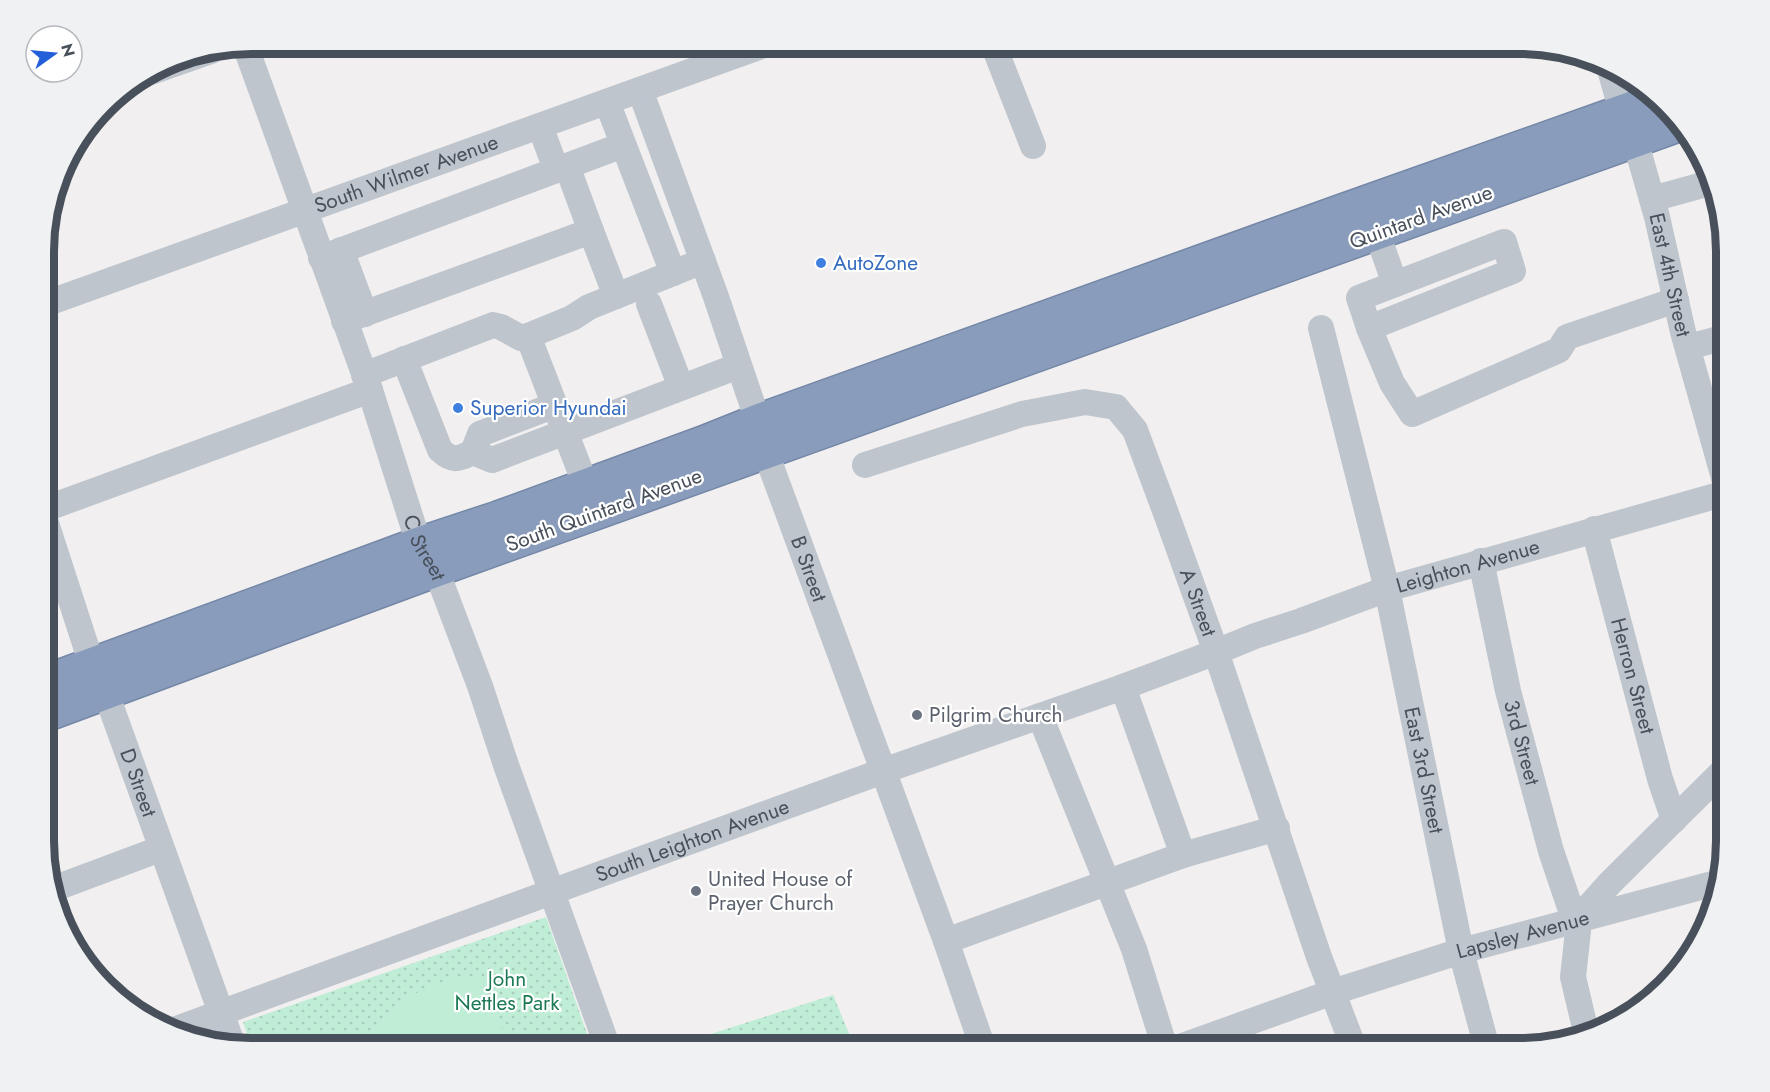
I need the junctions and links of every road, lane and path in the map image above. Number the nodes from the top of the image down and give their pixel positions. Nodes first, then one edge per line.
1 (248, 54) edge
2 (739, 54) edge
3 (997, 54) edge
4 (1614, 78) edge
5 (639, 90) junction
6 (607, 102) junction
7 (1650, 105) edge
8 (1670, 125) edge
9 (540, 126) junction
10 (1628, 126) junction
11 (623, 145) junction
12 (1033, 146) dead end
13 (562, 168) junction
14 (1704, 185) edge
15 (1652, 199) junction
16 (303, 210) junction
17 (591, 231) junction
18 (1377, 233) junction
19 (331, 254) junction
20 (703, 261) junction
21 (673, 273) junction
22 (1153, 280) joint
23 (1395, 284) junction
24 (616, 296) junction
25 (1676, 300) junction
26 (54, 301) edge
27 (649, 304) dead end
28 (1165, 310) joint
29 (355, 318) junction
30 (1321, 328) dead end
31 (1369, 328) junction
32 (528, 336) junction
33 (1716, 340) edge
34 (1688, 347) junction
35 (404, 359) junction
36 (738, 366) junction
37 (367, 382) junction
38 (681, 387) junction
39 (555, 405) junction
40 (758, 422) junction
41 (564, 431) junction
42 (1716, 448) edge
43 (473, 452) junction
44 (766, 453) junction
45 (865, 465) dead end
46 (586, 486) junction
47 (1716, 496) edge
48 (54, 505) edge
49 (1594, 529) junction
50 (54, 546) edge
51 (428, 557) junction
52 (1481, 561) junction
53 (1386, 589) junction
54 (1216, 652) junction
55 (99, 679) junction
56 (54, 682) edge
57 (1123, 687) junction
58 (54, 709) edge
59 (1040, 716) junction
60 (884, 771) junction
61 (1716, 778) edge
62 (1674, 820) junction
63 (1276, 828) junction
64 (160, 849) junction
65 (1183, 855) junction
66 (1107, 881) junction
67 (1711, 884) edge
68 (60, 887) edge
69 (551, 893) junction
70 (1576, 921) junction
71 (946, 941) junction
72 (1461, 951) junction
73 (1333, 992) junction
74 (220, 1013) junction
75 (185, 1026) edge
76 (1585, 1027) edge
77 (228, 1036) edge
78 (604, 1038) edge
79 (980, 1038) edge
80 (1163, 1038) edge
81 (1205, 1038) edge
82 (1350, 1038) edge
83 (1484, 1038) edge

1 - 16 street, C Street
2 - 5 street, South Wilmer Avenue
3 - 12 street
4 - 10 street, East 4th Street
5 - 6 street, South Wilmer Avenue
5 - 20 street, B Street
6 - 9 street, South Wilmer Avenue
6 - 11 street
7 - 10 highway, Quintard Avenue
8 - 10 highway, Quintard Avenue
9 - 13 street
9 - 16 street, South Wilmer Avenue
10 - 15 street, East 4th Street
10 - 18 highway, Quintard Avenue
10 - 22 highway, Quintard Avenue
11 - 13 street
11 - 21 street
13 - 17 street
13 - 19 street
14 - 15 street
15 - 25 street, East 4th Street
16 - 19 street, C Street
16 - 26 street, South Wilmer Avenue
17 - 24 street
17 - 29 street
18 - 23 street
18 - 28 highway, Quintard Avenue
19 - 29 street, C Street
20 - 21 street
20 - 36 street, B Street
21 - 24 street
22 - 40 highway, South Quintard Avenue
23 - 31 street
23 - 31 street
24 - 32 street
25 - 31 street
25 - 34 street, East 4th Street
27 - 38 street
28 - 44 highway, South Quintard Avenue
29 - 37 street, C Street
30 - 53 street, East 3rd Street
32 - 35 street
32 - 39 street
33 - 34 street
34 - 42 street, East 4th Street
35 - 37 street
35 - 43 street
36 - 38 street
36 - 40 street, B Street
37 - 48 street
37 - 51 street, C Street
38 - 41 street
39 - 41 street
39 - 43 street
40 - 44 street, B Street
40 - 46 highway, South Quintard Avenue
41 - 43 street
41 - 46 street
44 - 51 highway, South Quintard Avenue
44 - 60 street, B Street
45 - 54 street, A Street
46 - 51 highway, South Quintard Avenue
47 - 49 street, Leighton Avenue
49 - 52 street, Leighton Avenue
49 - 62 street, Herron Street
50 - 55 street, D Street
51 - 55 highway, South Quintard Avenue
51 - 69 street, C Street
52 - 53 street, Leighton Avenue
52 - 70 street, 3rd Street
53 - 54 street, Leighton Avenue
53 - 72 street, East 3rd Street
54 - 57 street, South Leighton Avenue
54 - 63 street, A Street
55 - 56 highway, South Quintard Avenue
55 - 58 highway, South Quintard Avenue
55 - 64 street, D Street
57 - 59 street, South Leighton Avenue
57 - 65 street
59 - 60 street, South Leighton Avenue
59 - 66 street
60 - 69 street, South Leighton Avenue
60 - 71 street, B Street
61 - 62 street
62 - 70 street
63 - 65 street
63 - 73 street, A Street
64 - 68 street
64 - 74 street, D Street
65 - 66 street
66 - 71 street
66 - 80 street
67 - 70 street, Lapsley Avenue
69 - 74 street, South Leighton Avenue
69 - 78 street, C Street
70 - 72 street, Lapsley Avenue
70 - 76 street, 3rd Street
71 - 79 street, B Street
72 - 73 street, Lapsley Avenue
72 - 83 street, East 3rd Street
73 - 81 street, Lapsley Avenue
73 - 82 street, A Street
74 - 75 street, South Leighton Avenue
74 - 77 street, D Street

